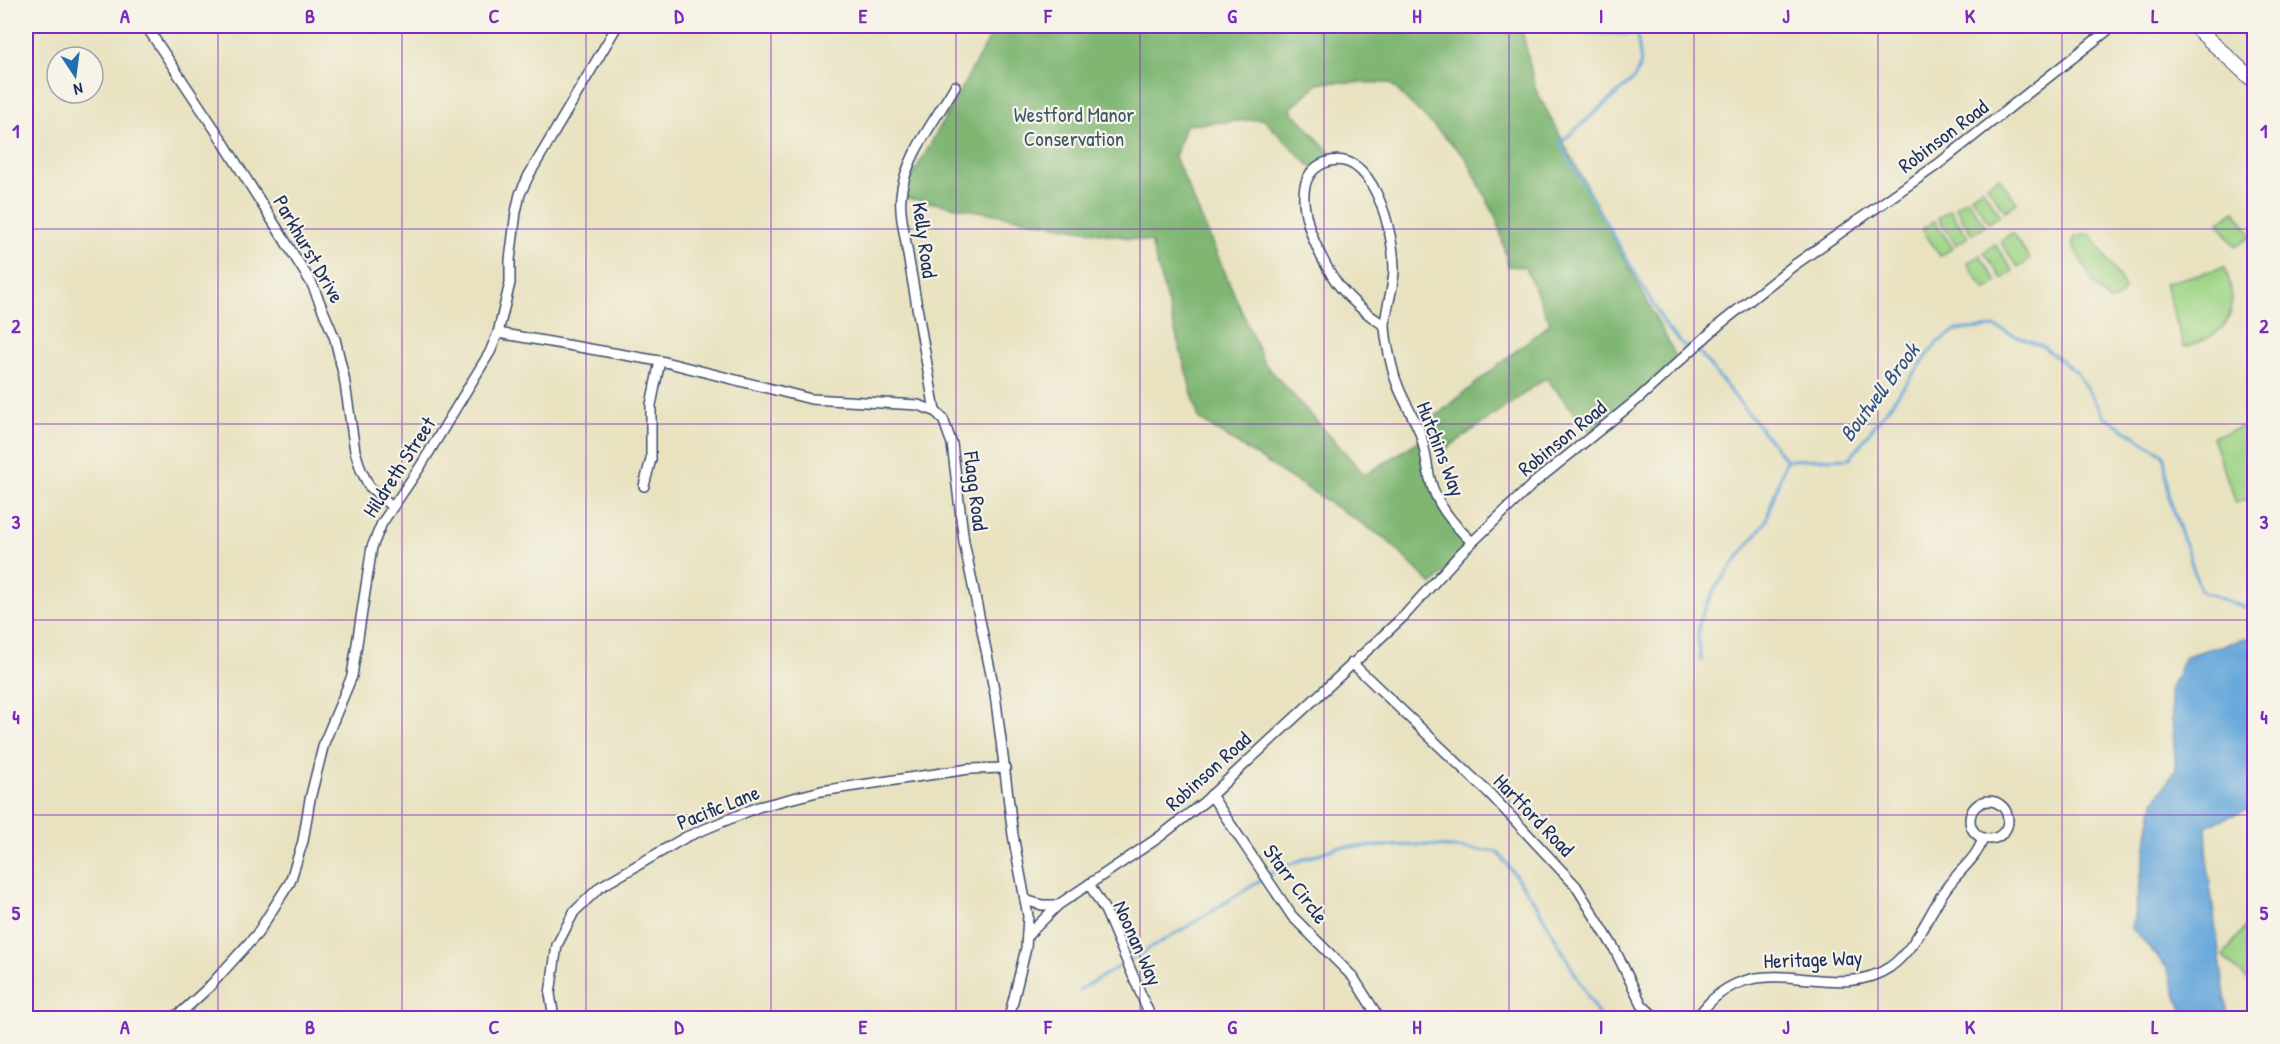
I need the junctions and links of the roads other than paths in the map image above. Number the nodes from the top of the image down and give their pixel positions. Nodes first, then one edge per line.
1 (146, 26) edge
2 (616, 26) edge
3 (2113, 26) edge
4 (2194, 26) edge
5 (2254, 81) edge
6 (955, 86) dead end
7 (1385, 326) junction
8 (498, 333) junction
9 (660, 361) junction
10 (935, 411) junction
11 (644, 486) dead end
12 (392, 507) junction
13 (1472, 542) junction
14 (1352, 663) junction
15 (1005, 768) junction
16 (1211, 795) junction
17 (1983, 838) junction
18 (1089, 884) junction
19 (1025, 900) junction
20 (1058, 905) junction
21 (1027, 936) junction
22 (172, 1018) edge
23 (554, 1018) edge
24 (1009, 1018) edge
25 (1151, 1018) edge
26 (1379, 1018) edge
27 (1656, 1018) edge
28 (1696, 1018) edge

1 - 12 street, Parkhurst Drive
2 - 8 street, Hildreth Street
3 - 13 street, Robinson Road
4 - 5 main road
6 - 10 street, Kelly Road
7 - 7 street, Hutchins Way
7 - 13 street, Hutchins Way
8 - 9 street
8 - 12 street, Hildreth Street
9 - 10 street
9 - 11 street
10 - 15 street, Flagg Road
12 - 22 street, Hildreth Street
13 - 14 street, Robinson Road
14 - 16 street, Robinson Road
14 - 27 street, Hartford Road
15 - 19 street, Flagg Road
15 - 23 street, Pacific Lane
16 - 18 street, Robinson Road
16 - 26 street, Starr Circle
17 - 17 street
17 - 28 street, Heritage Way
18 - 20 street, Robinson Road
18 - 25 street, Noonan Way
19 - 20 street
19 - 21 street, Flagg Road
20 - 21 street, Robinson Road
21 - 24 street, Flagg Road

